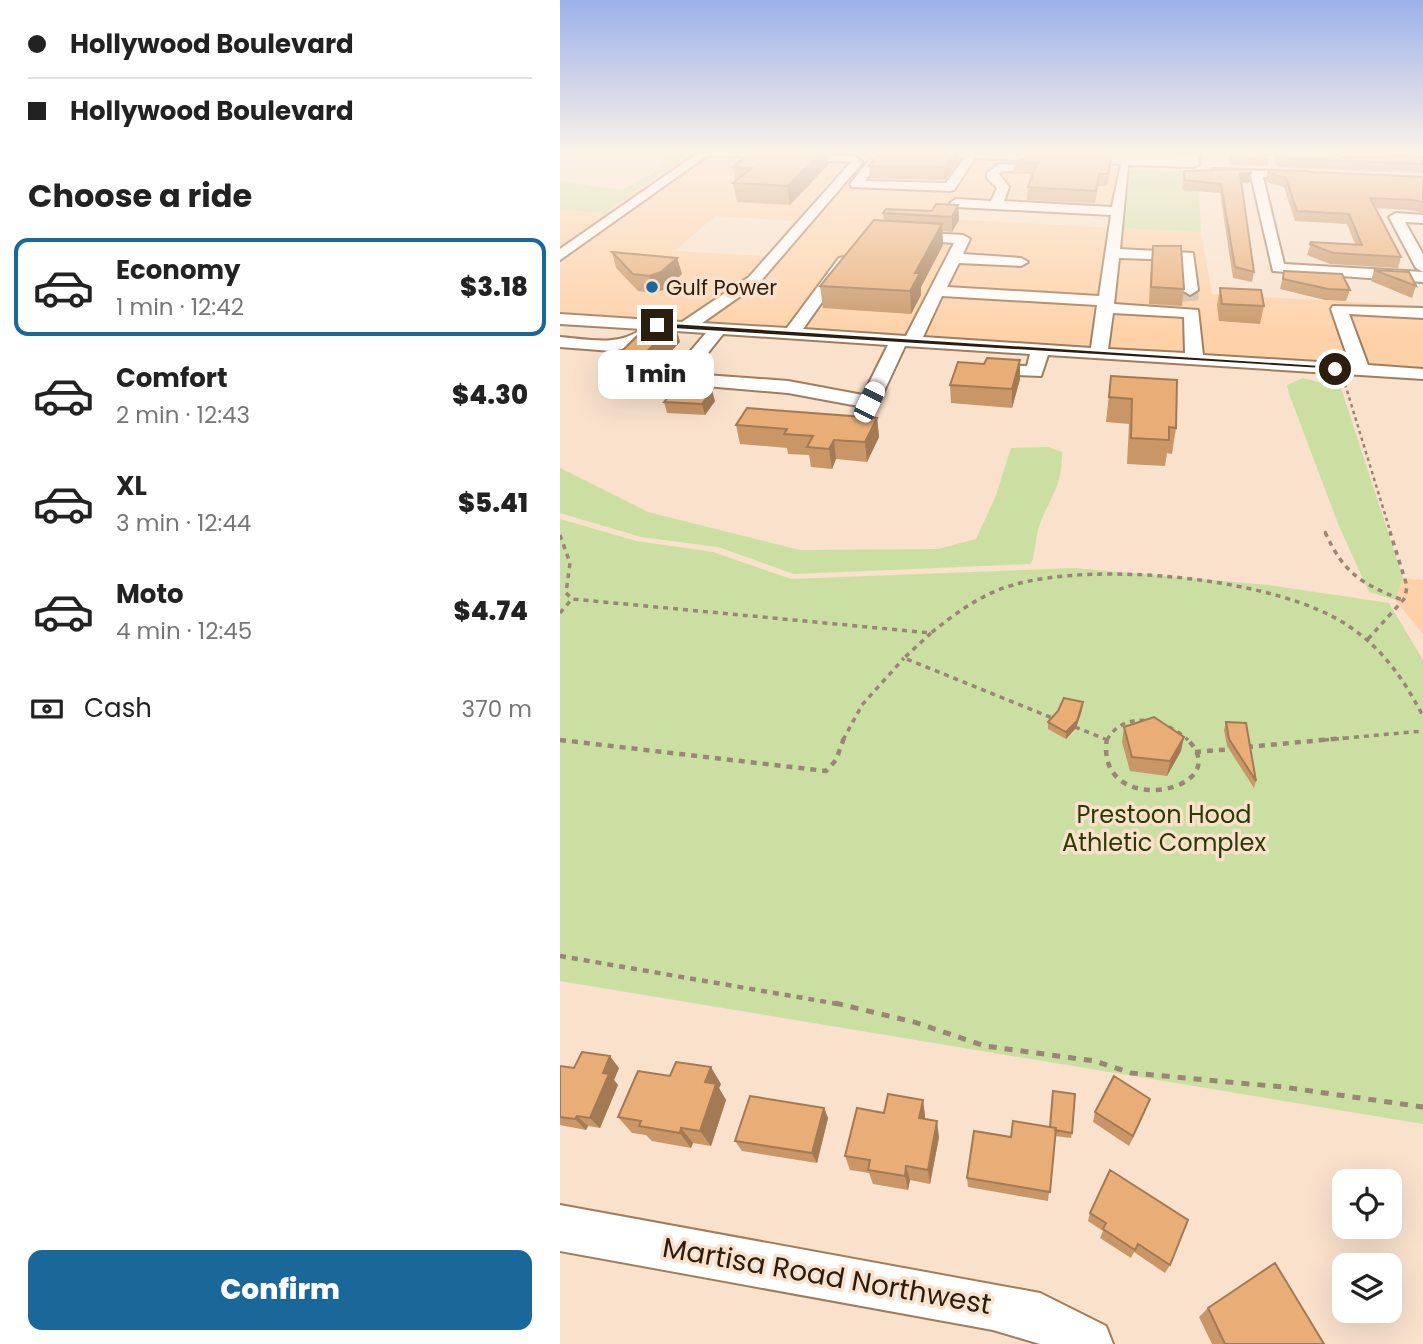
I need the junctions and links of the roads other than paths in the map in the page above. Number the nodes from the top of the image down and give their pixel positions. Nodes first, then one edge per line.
1 (619, 214) edge
2 (812, 214) edge
3 (1118, 214) edge
4 (1265, 214) edge
5 (1423, 219) edge
6 (901, 221) edge
7 (968, 232) junction
8 (889, 235) edge
9 (856, 245) edge
10 (1113, 253) junction
11 (560, 256) edge
12 (954, 258) junction
13 (1021, 262) dead end
14 (1423, 268) edge
15 (1423, 277) edge
16 (937, 291) junction
17 (1191, 301) junction
18 (1106, 304) junction
19 (1423, 313) edge
20 (560, 319) edge
21 (657, 325) junction
22 (685, 327) junction
23 (719, 329) junction
24 (791, 334) junction
25 (906, 341) junction
26 (560, 342) edge
27 (1099, 354) junction
28 (1194, 359) junction
29 (1361, 370) junction
30 (1423, 374) edge
31 (560, 1228) edge
32 (1088, 1344) edge

1 - 11 street
2 - 22 street
3 - 10 street
4 - 15 street
5 - 14 street
6 - 7 street
7 - 8 street
7 - 12 street
9 - 24 street
10 - 17 street
10 - 18 street
12 - 13 street
12 - 16 street
16 - 18 street
16 - 25 street
17 - 18 street
17 - 28 street
18 - 27 street
19 - 29 street
20 - 21 street
21 - 22 street
21 - 26 street
22 - 23 street
23 - 24 street
23 - 25 street
24 - 25 street
25 - 27 street
27 - 28 street
28 - 29 street
29 - 30 street
31 - 32 street, Martisa Road Northwest

